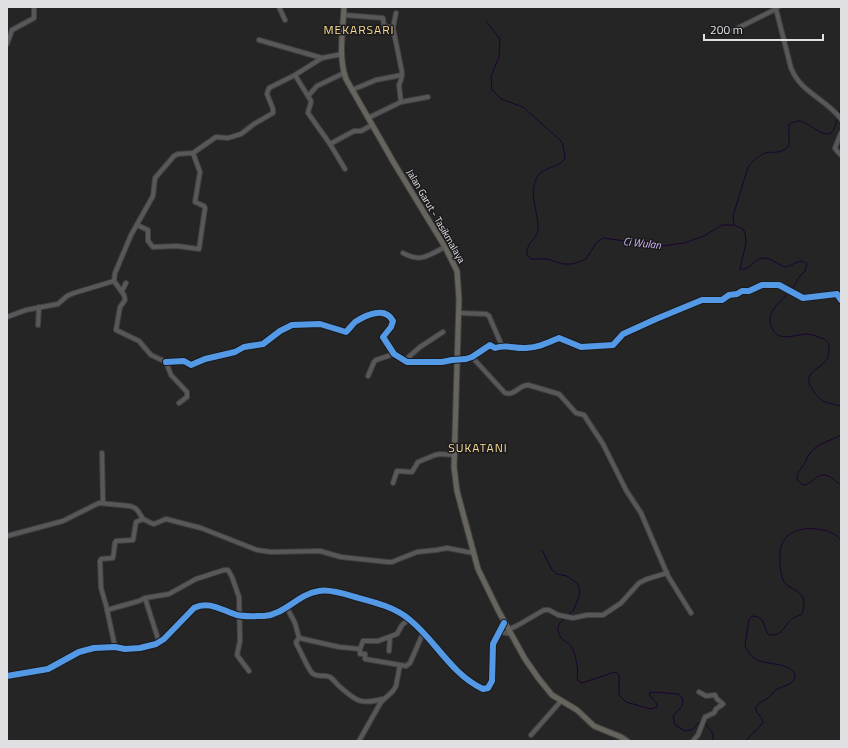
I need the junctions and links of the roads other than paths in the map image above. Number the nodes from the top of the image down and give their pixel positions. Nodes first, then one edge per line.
1 (34, 7) edge
2 (279, 7) edge
3 (344, 7) edge
4 (776, 8) edge
5 (396, 13) dead end
6 (344, 15) junction
7 (285, 20) dead end
8 (393, 28) junction
9 (734, 30) dead end
10 (259, 40) dead end
11 (7, 44) edge
12 (342, 54) junction
13 (322, 58) junction
14 (344, 73) junction
15 (295, 75) junction
16 (402, 75) junction
17 (352, 90) junction
18 (308, 96) junction
19 (428, 97) dead end
20 (401, 102) junction
21 (839, 116) edge
22 (368, 118) junction
23 (372, 125) junction
24 (841, 133) edge
25 (330, 144) junction
26 (193, 153) junction
27 (841, 155) edge
28 (345, 169) dead end
29 (137, 225) junction
30 (445, 247) junction
31 (403, 253) dead end
32 (114, 281) junction
33 (126, 283) dead end
34 (122, 291) junction
35 (841, 300) edge
36 (39, 307) junction
37 (459, 313) junction
38 (7, 317) edge
39 (38, 325) dead end
40 (443, 332) dead end
41 (502, 346) junction
42 (394, 354) junction
43 (472, 357) junction
44 (457, 360) junction
45 (404, 361) junction
46 (166, 362) junction
47 (368, 376) dead end
48 (179, 403) dead end
49 (102, 453) dead end
50 (455, 455) junction
51 (393, 483) dead end
52 (103, 502) junction
53 (143, 519) junction
54 (7, 536) edge
55 (473, 553) junction
56 (667, 573) junction
57 (145, 598) junction
58 (286, 608) junction
59 (107, 610) junction
60 (691, 613) dead end
61 (238, 616) junction
62 (408, 619) junction
63 (504, 623) junction
64 (500, 632) junction
65 (509, 632) junction
66 (423, 633) junction
67 (390, 637) junction
68 (299, 638) junction
69 (159, 642) junction
70 (115, 647) junction
71 (360, 649) junction
72 (389, 651) dead end
73 (400, 665) junction
74 (249, 671) dead end
75 (7, 676) edge
76 (699, 692) dead end
77 (383, 699) junction
78 (561, 701) junction
79 (531, 735) dead end
80 (359, 741) edge
81 (627, 741) edge
82 (693, 741) edge

1 - 11 street
2 - 7 street
3 - 6 main road, Jalan Garut - Tasikmalaya
4 - 9 street
4 - 21 street
5 - 8 street
6 - 8 street
6 - 12 main road, Jalan Garut - Tasikmalaya
8 - 16 street
10 - 13 street
12 - 13 street
12 - 14 main road, Jalan Garut - Tasikmalaya
13 - 15 street
14 - 17 main road, Jalan Garut - Tasikmalaya
14 - 18 street
15 - 18 street
15 - 26 street
16 - 17 street
16 - 20 street
17 - 22 main road, Jalan Garut - Tasikmalaya
18 - 25 street
19 - 20 street
20 - 22 street
22 - 23 main road, Jalan Garut - Tasikmalaya
23 - 25 street
23 - 30 main road, Jalan Garut - Tasikmalaya
24 - 27 street
25 - 28 street
26 - 29 street
26 - 29 street
29 - 32 street
30 - 31 street
30 - 37 main road, Jalan Garut - Tasikmalaya
32 - 34 street
32 - 36 street
33 - 34 street
34 - 46 street
35 - 41 street
36 - 38 street
36 - 39 street
37 - 41 street
37 - 44 main road, Jalan Garut - Tasikmalaya
40 - 45 street
41 - 43 street
42 - 45 street
42 - 46 street
42 - 47 street
43 - 44 street
43 - 56 street
44 - 45 street
44 - 50 main road, Jalan Garut - Tasikmalaya
46 - 48 street
49 - 52 street
50 - 51 street
50 - 55 main road, Jalan Garut - Tasikmalaya
52 - 53 street
52 - 54 street
53 - 55 street
53 - 59 street
55 - 63 main road, Jalan Garut - Tasikmalaya
56 - 60 street
56 - 65 street
57 - 59 street
57 - 61 street
57 - 69 street
58 - 61 street
58 - 62 street
58 - 68 street
59 - 70 street
61 - 69 street
61 - 74 street
62 - 66 street
62 - 67 street
63 - 64 street
63 - 65 main road, Jalan Garut - Tasikmalaya
64 - 65 street
64 - 66 street
65 - 78 main road, Jalan Garut - Tasikmalaya
66 - 73 street
67 - 71 street
67 - 72 street
68 - 71 street
68 - 77 street
69 - 70 street
70 - 75 street
71 - 73 street
73 - 77 street
76 - 82 street
77 - 80 street
78 - 79 street
78 - 81 main road, Jalan Garut - Tasikmalaya

